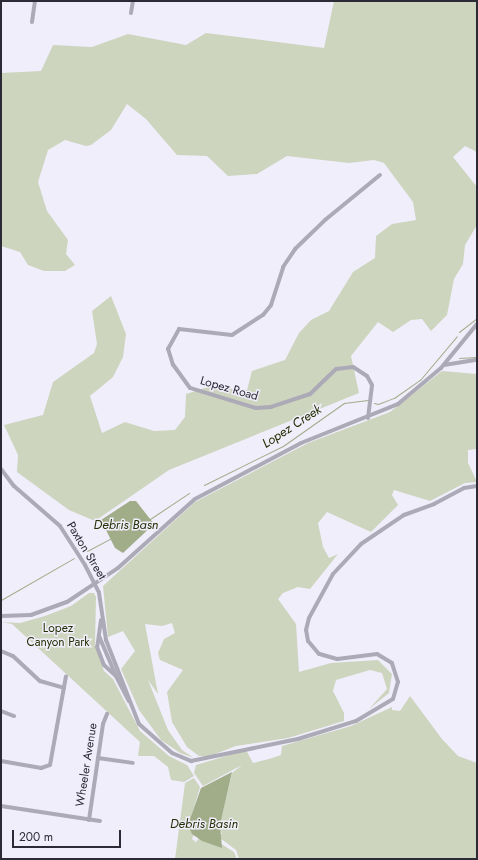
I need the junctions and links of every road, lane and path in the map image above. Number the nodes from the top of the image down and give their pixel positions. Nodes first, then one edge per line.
1 (35, 1) edge
2 (133, 1) edge
3 (131, 13) dead end
4 (32, 22) dead end
5 (380, 175) dead end
6 (477, 324) edge
7 (477, 360) edge
8 (444, 365) junction
9 (368, 418) junction
10 (1, 469) edge
11 (477, 486) edge
12 (95, 584) junction
13 (1, 616) edge
14 (101, 620) junction
15 (99, 636) junction
16 (1, 651) edge
17 (66, 676) dead end
18 (116, 676) junction
19 (64, 688) junction
20 (129, 701) junction
21 (1, 711) edge
22 (107, 714) dead end
23 (14, 716) dead end
24 (98, 758) junction
25 (1, 761) edge
26 (133, 764) dead end
27 (1, 806) edge
28 (89, 820) junction
29 (100, 822) dead end

1 - 4 street
2 - 3 street
5 - 9 street, Lopez Road
6 - 8 street
7 - 8 street
8 - 9 street
9 - 12 street
10 - 12 street, Paxton Street
11 - 20 street
12 - 13 street
12 - 14 street, Paxton Street
14 - 15 street
14 - 20 street
15 - 18 street
15 - 18 street
16 - 19 street
17 - 19 street
18 - 20 street
19 - 25 street
21 - 23 street
22 - 24 street, Wheeler Avenue
24 - 26 street
24 - 28 street, Wheeler Avenue
27 - 28 street
28 - 29 street

